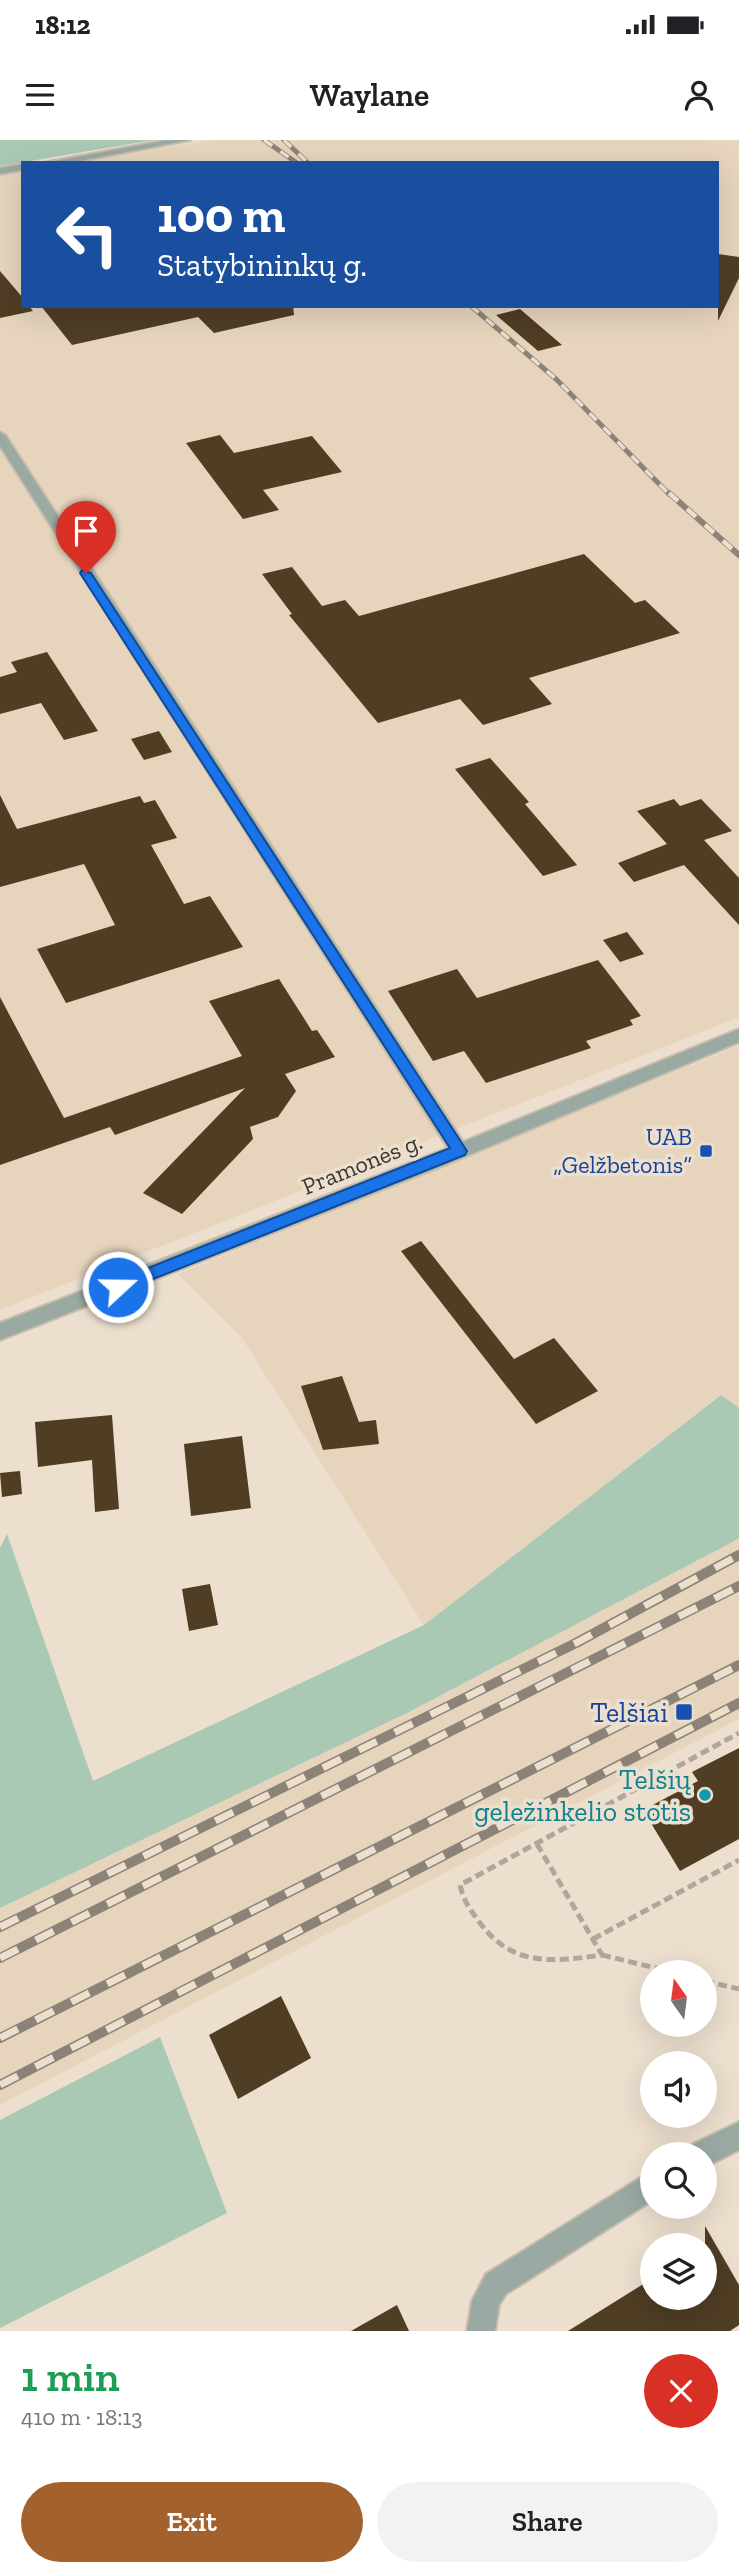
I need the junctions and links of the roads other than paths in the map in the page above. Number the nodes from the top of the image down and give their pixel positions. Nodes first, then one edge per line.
1 (185, 140) edge
2 (61, 161) edge
3 (21, 167) edge
4 (0, 171) edge
5 (0, 436) edge
6 (739, 1035) edge
7 (459, 1151) junction
8 (0, 1332) edge
9 (736, 2130) edge
10 (717, 2144) edge
11 (640, 2192) edge
12 (481, 2331) edge

1 - 2 street
3 - 4 street
5 - 7 street
6 - 7 street, Pramonės g.
7 - 8 street, Pramonės g.
9 - 10 street
11 - 12 street

